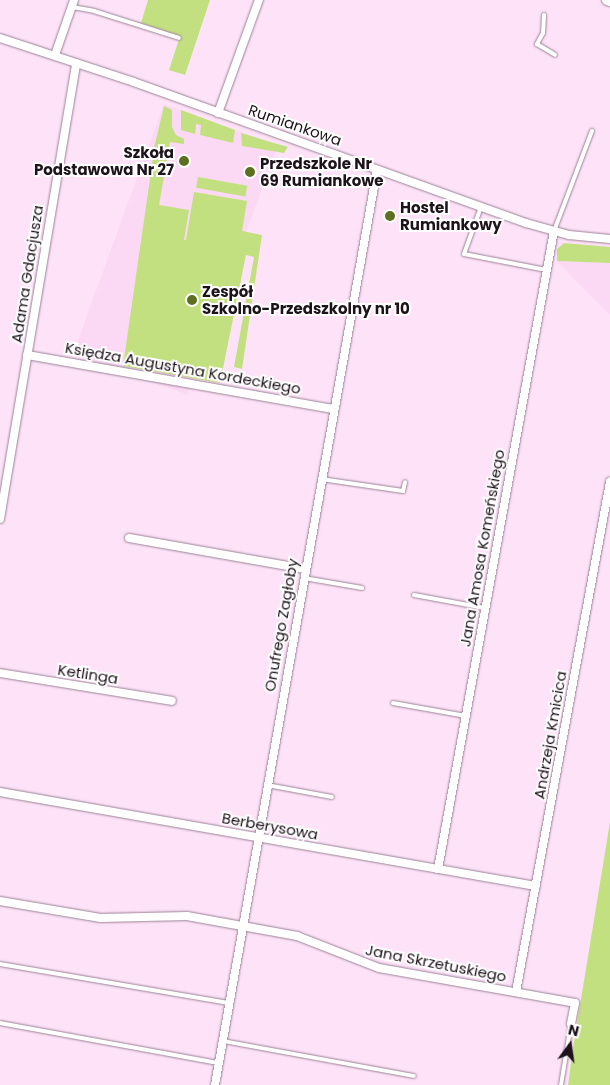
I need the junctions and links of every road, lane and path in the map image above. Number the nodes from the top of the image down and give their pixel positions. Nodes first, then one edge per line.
1 (258, 0) edge
2 (73, 4) edge
3 (544, 15) dead end
4 (0, 38) edge
5 (179, 38) dead end
6 (555, 55) dead end
7 (55, 56) junction
8 (76, 63) junction
9 (218, 113) junction
10 (592, 131) dead end
11 (377, 170) junction
12 (481, 207) junction
13 (554, 231) junction
14 (610, 239) edge
15 (546, 270) junction
16 (27, 355) junction
17 (333, 409) junction
18 (321, 479) junction
19 (405, 482) dead end
20 (610, 482) edge
21 (0, 519) edge
22 (129, 538) dead end
23 (305, 574) junction
24 (362, 588) dead end
25 (414, 595) dead end
26 (485, 608) junction
27 (0, 673) edge
28 (172, 701) dead end
29 (394, 702) dead end
30 (466, 716) junction
31 (267, 786) junction
32 (0, 792) edge
33 (332, 797) dead end
34 (258, 838) junction
35 (438, 869) junction
36 (536, 886) junction
37 (0, 901) edge
38 (243, 926) junction
39 (0, 964) edge
40 (516, 992) junction
41 (230, 1003) junction
42 (0, 1023) edge
43 (572, 1024) joint
44 (223, 1041) junction
45 (219, 1063) junction
46 (414, 1076) dead end
47 (215, 1085) edge
48 (561, 1085) edge

1 - 9 street
2 - 5 lane
2 - 7 street
3 - 6 lane
4 - 7 street, Rumiankowa
7 - 8 street, Rumiankowa
8 - 9 street, Rumiankowa
8 - 16 street, Adama Gdacjusza
9 - 11 street, Rumiankowa
10 - 13 lane
11 - 12 street, Rumiankowa
11 - 17 street, Onufrego Zagłoby
12 - 13 street, Rumiankowa
12 - 15 lane
13 - 14 street, Rumiankowa
13 - 15 street, Jana Amosa Komeńskiego
15 - 26 street, Jana Amosa Komeńskiego
16 - 17 street, Księdza Augustyna Kordeckiego
16 - 21 street, Adama Gdacjusza
17 - 18 street, Onufrego Zagłoby
18 - 19 lane
18 - 23 street, Onufrego Zagłoby
20 - 36 street, Andrzeja Kmicica
22 - 23 street
23 - 24 lane
23 - 31 street, Onufrego Zagłoby
25 - 26 lane
26 - 30 street, Jana Amosa Komeńskiego
27 - 28 street, Ketlinga
29 - 30 lane
30 - 35 street, Jana Amosa Komeńskiego
31 - 33 lane
31 - 34 street, Onufrego Zagłoby
32 - 34 street, Berberysowa
34 - 35 street, Berberysowa
34 - 38 street, Onufrego Zagłoby
35 - 36 street, Berberysowa
36 - 40 street, Andrzeja Kmicica
37 - 38 street, Jana Skrzetuskiego
38 - 40 street, Jana Skrzetuskiego
38 - 41 street, Onufrego Zagłoby
39 - 41 lane
40 - 43 street, Jana Skrzetuskiego
41 - 44 street, Onufrego Zagłoby
42 - 45 lane
43 - 48 lane
44 - 45 street, Onufrego Zagłoby
44 - 46 lane
45 - 47 street, Onufrego Zagłoby

